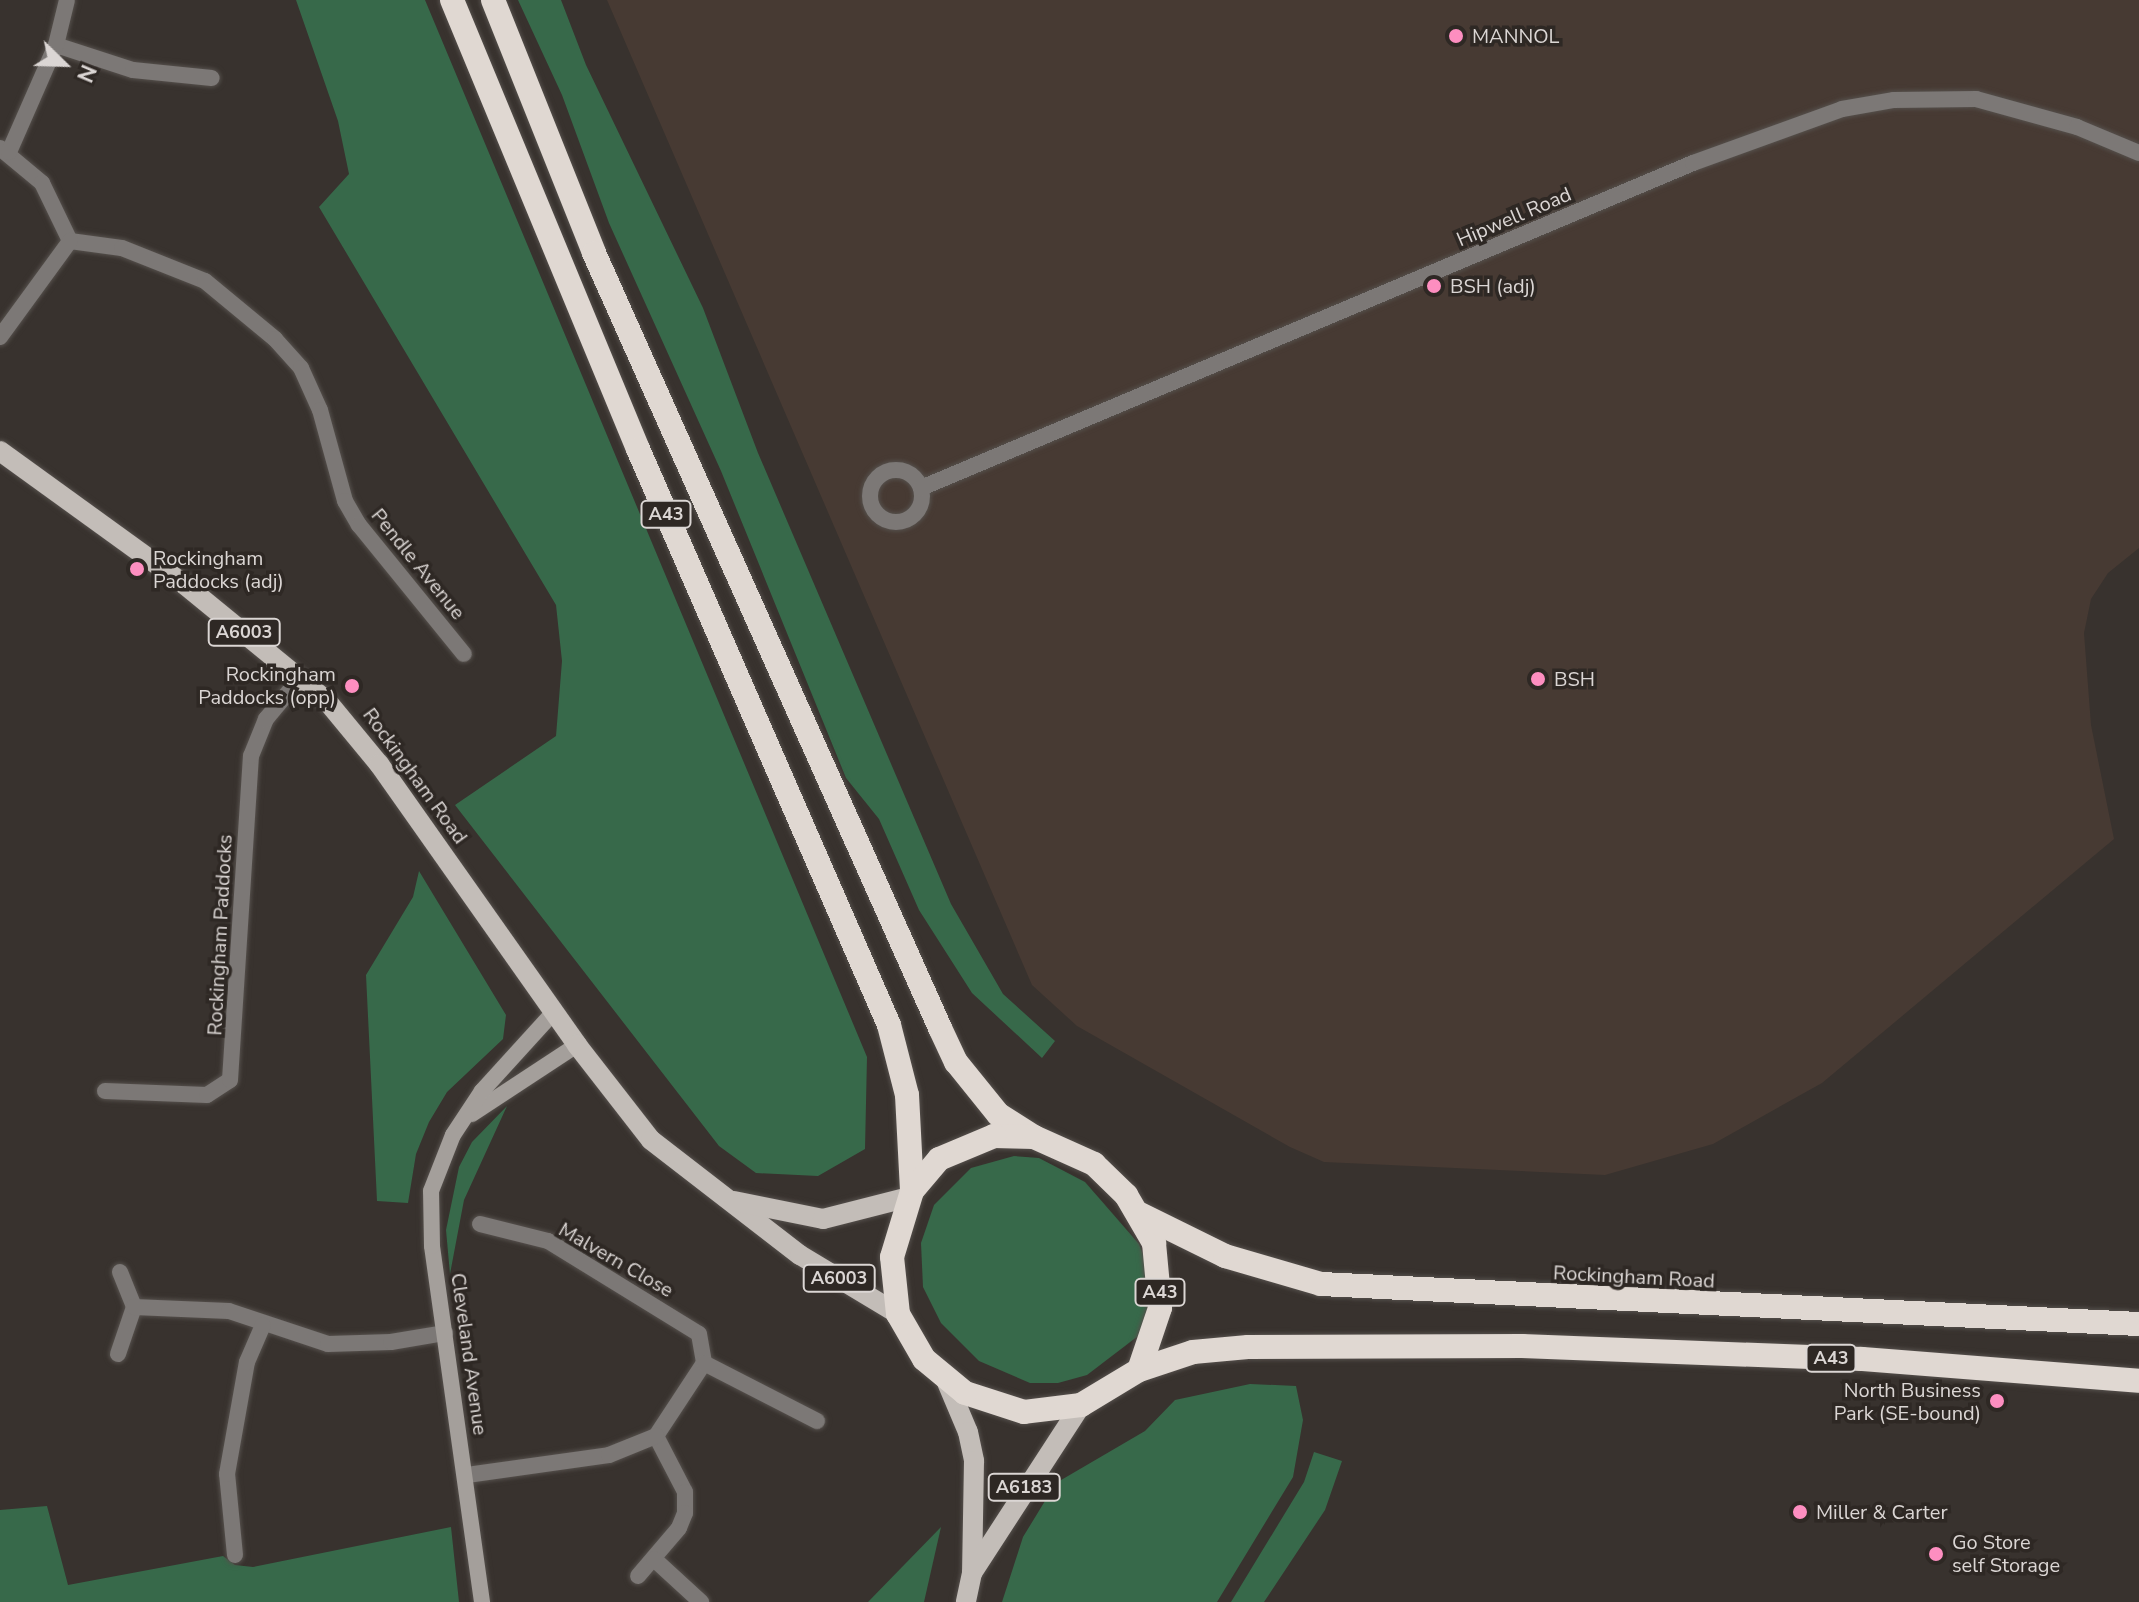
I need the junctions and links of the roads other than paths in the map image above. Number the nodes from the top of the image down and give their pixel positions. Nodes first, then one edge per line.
1 (67, 0) edge
2 (452, 0) edge
3 (493, 0) edge
4 (56, 45) junction
5 (212, 78) dead end
6 (4, 150) edge
7 (2139, 153) edge
8 (70, 241) junction
9 (0, 337) edge
10 (0, 451) edge
11 (921, 488) dead end
12 (464, 654) dead end
13 (301, 677) junction
14 (554, 1012) junction
15 (577, 1045) junction
16 (105, 1091) dead end
17 (464, 1119) junction
18 (1034, 1137) junction
19 (910, 1194) junction
20 (722, 1198) junction
21 (1140, 1214) junction
22 (480, 1224) dead end
23 (120, 1272) dead end
24 (134, 1307) junction
25 (898, 1314) junction
26 (2139, 1324) edge
27 (263, 1325) junction
28 (445, 1333) junction
29 (118, 1354) dead end
30 (704, 1363) junction
31 (1139, 1370) junction
32 (946, 1380) junction
33 (2139, 1381) edge
34 (1081, 1405) junction
35 (817, 1421) dead end
36 (656, 1436) junction
37 (467, 1475) junction
38 (235, 1555) dead end
39 (654, 1559) junction
40 (972, 1573) junction
41 (638, 1576) dead end
42 (482, 1602) edge
43 (701, 1602) edge
44 (966, 1602) edge

1 - 4 street
2 - 19 highway, A43
3 - 18 highway, A43
4 - 5 street
4 - 6 street
6 - 8 street
7 - 11 street, Hipwell Road
8 - 9 street
8 - 12 street, Pendle Avenue
10 - 13 main road, Rockingham Road / A6003
13 - 14 main road, Rockingham Road / A6003
13 - 16 street, Rockingham Paddocks
14 - 15 main road, Rockingham Road / A6003
14 - 17 street, Cleveland Avenue
15 - 17 street
15 - 20 main road, Rockingham Road / A6003
17 - 28 street, Cleveland Avenue
18 - 19 highway, A43
18 - 21 highway, A43
19 - 20 main road, Rockingham Road / A6003
19 - 25 highway, A43
20 - 25 main road, Rockingham Road / A6003
21 - 26 highway, Rockingham Road / A43
21 - 31 highway, A43
22 - 30 street, Malvern Close
23 - 24 street
24 - 27 street
24 - 29 street
25 - 32 highway, A43
27 - 28 street
27 - 38 street
28 - 37 street, Cleveland Avenue
30 - 35 street
30 - 36 street
31 - 33 highway, A43
31 - 34 highway, A43
32 - 34 highway, A43
32 - 40 main road, A6183
34 - 40 main road, A6183
36 - 37 street
36 - 39 street
37 - 42 street, Cleveland Avenue
39 - 41 street
39 - 43 street
40 - 44 main road, A6183

